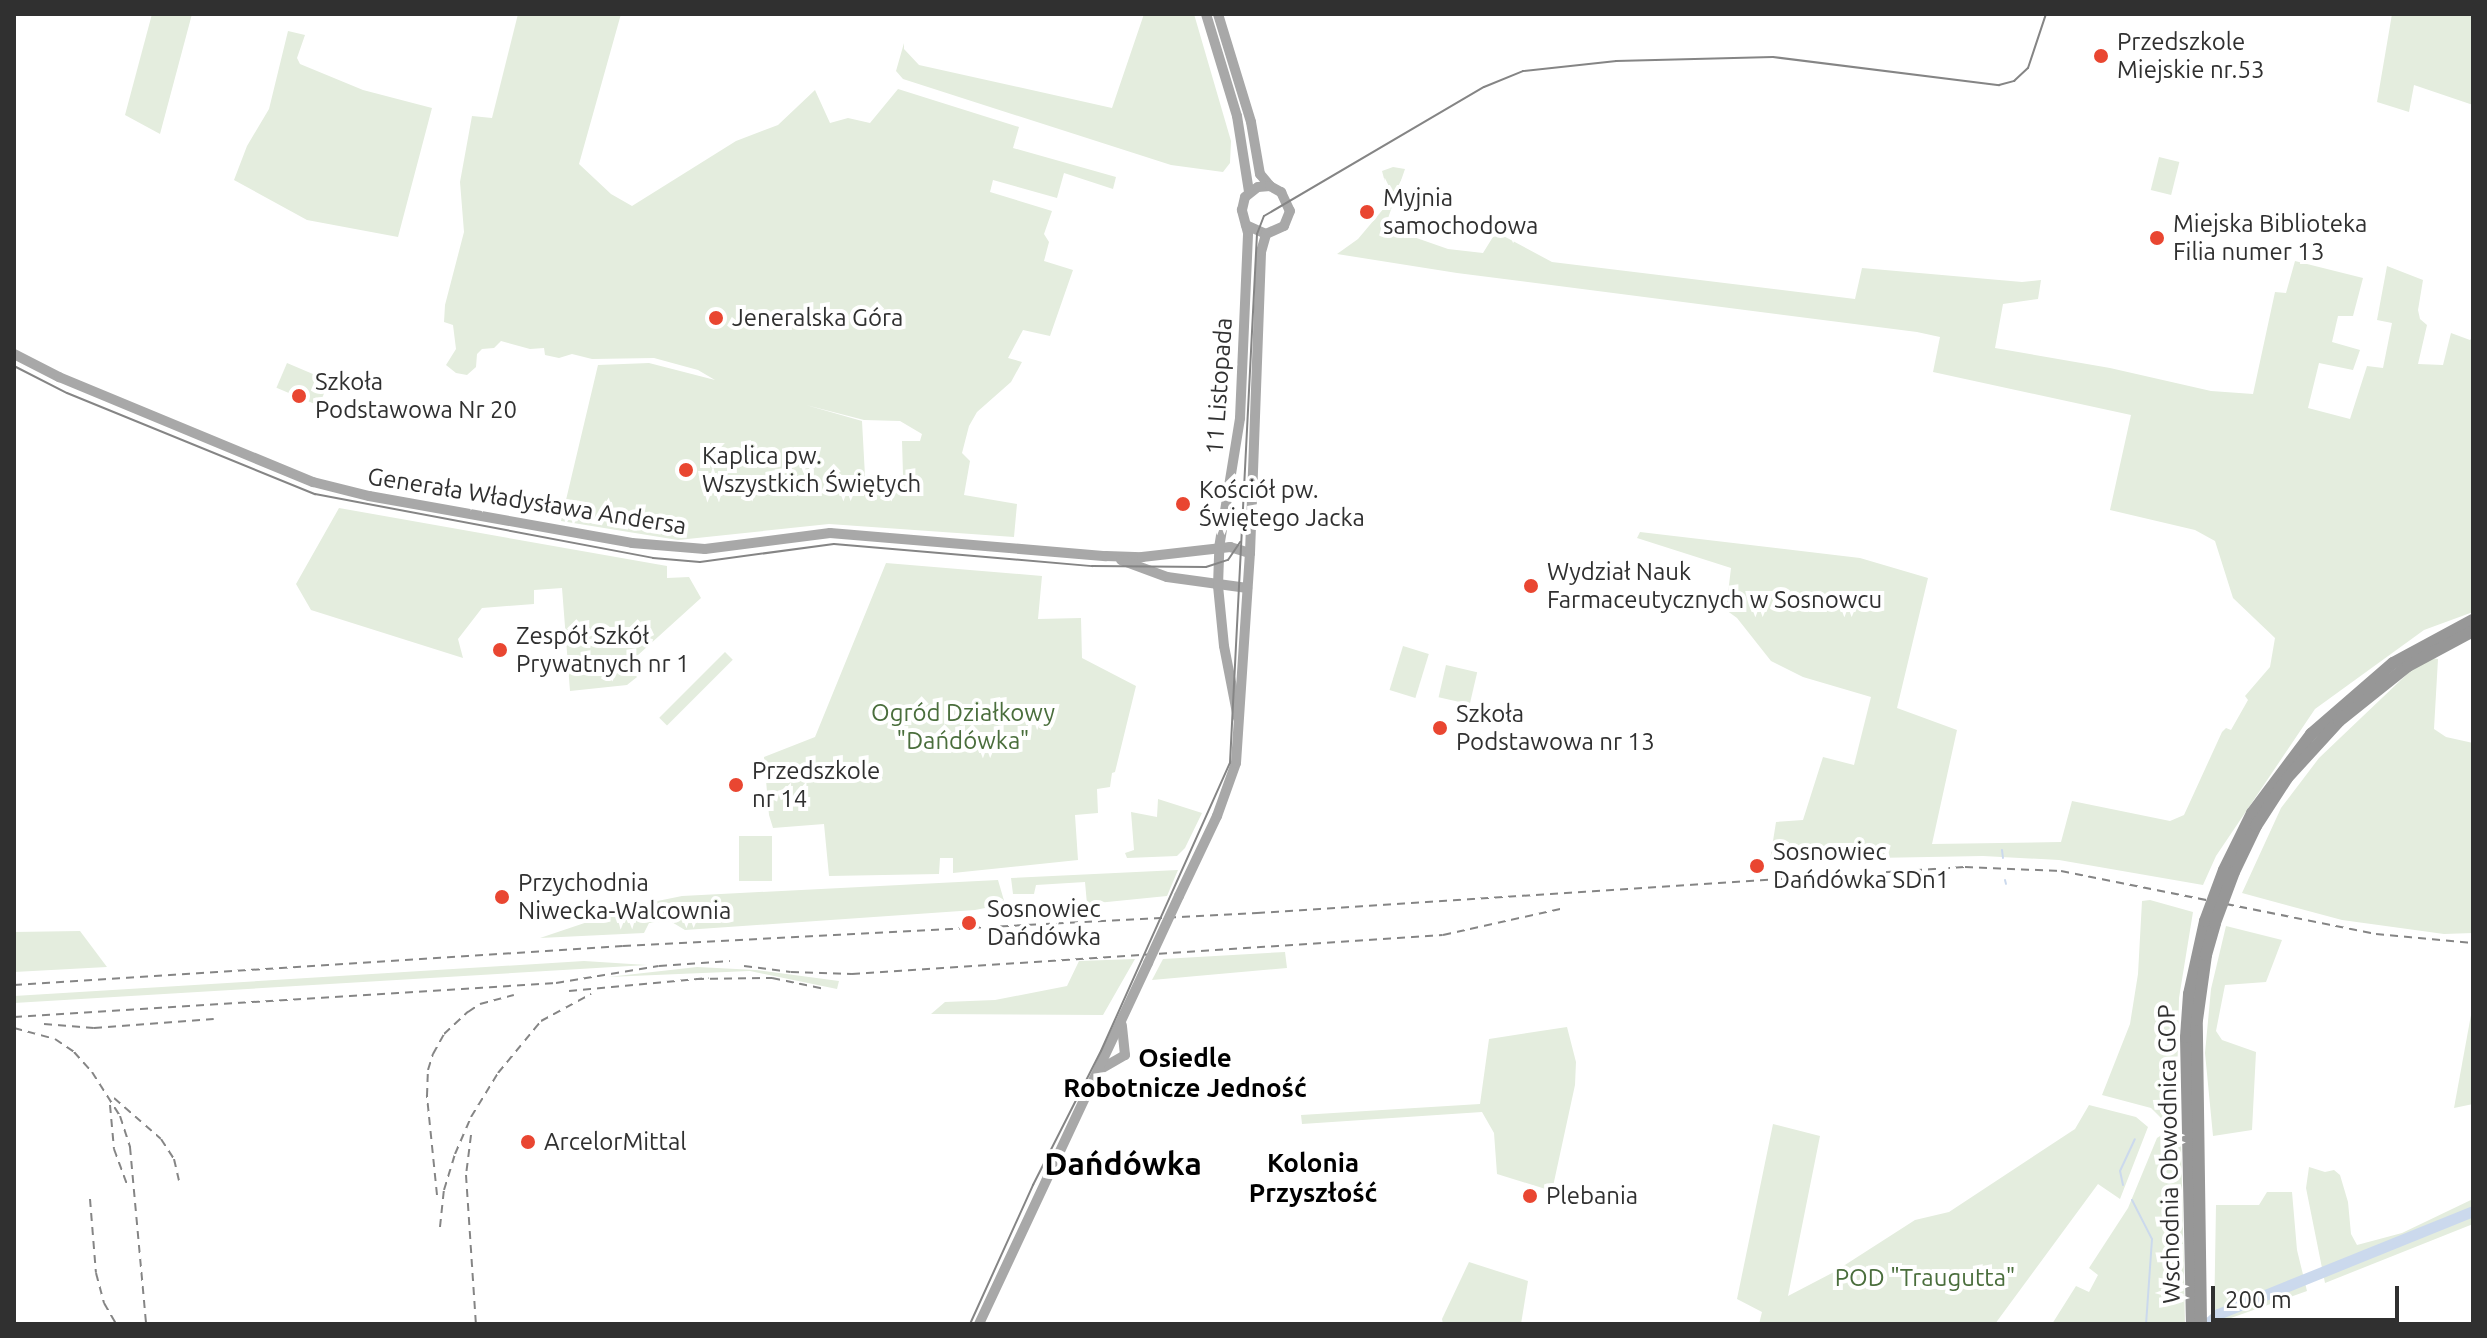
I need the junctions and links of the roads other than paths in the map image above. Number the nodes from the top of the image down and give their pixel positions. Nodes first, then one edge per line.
1 (1206, 14) edge
2 (1218, 14) edge
3 (1270, 186) junction
4 (1249, 192) junction
5 (1246, 225) junction
6 (1266, 234) junction
7 (14, 354) edge
8 (1219, 548) junction
9 (1250, 553) junction
10 (1106, 556) junction
11 (1218, 586) junction
12 (1247, 588) junction
13 (2473, 620) edge
14 (2473, 631) edge
15 (1240, 724) junction
16 (2229, 871) junction
17 (1118, 1042) junction
18 (1110, 1056) junction
19 (2194, 1177) junction
20 (2195, 1321) edge
21 (979, 1324) edge

1 - 4 main road
2 - 3 main road
3 - 4 main road
3 - 6 main road
4 - 5 main road
5 - 6 main road
5 - 8 main road, 11 Listopada
6 - 9 main road, 11 Listopada
7 - 10 main road, Generała Władysława Andersa
8 - 9 main road, Generała Władysława Andersa
8 - 10 main road, Generała Władysława Andersa
8 - 11 main road, 11 Listopada
9 - 12 main road, 11 Listopada
10 - 11 main road, Generała Władysława Andersa
11 - 12 main road, Generała Władysława Andersa
11 - 15 main road
12 - 15 main road
13 - 16 highway, Wschodnia Obwodnica GOP
14 - 16 highway, Wschodnia Obwodnica GOP
15 - 17 main road, bridge
16 - 19 highway, Wschodnia Obwodnica GOP, bridge
17 - 18 main road
17 - 18 main road
18 - 21 main road
19 - 20 highway, Wschodnia Obwodnica GOP
19 - 20 highway, Wschodnia Obwodnica GOP

